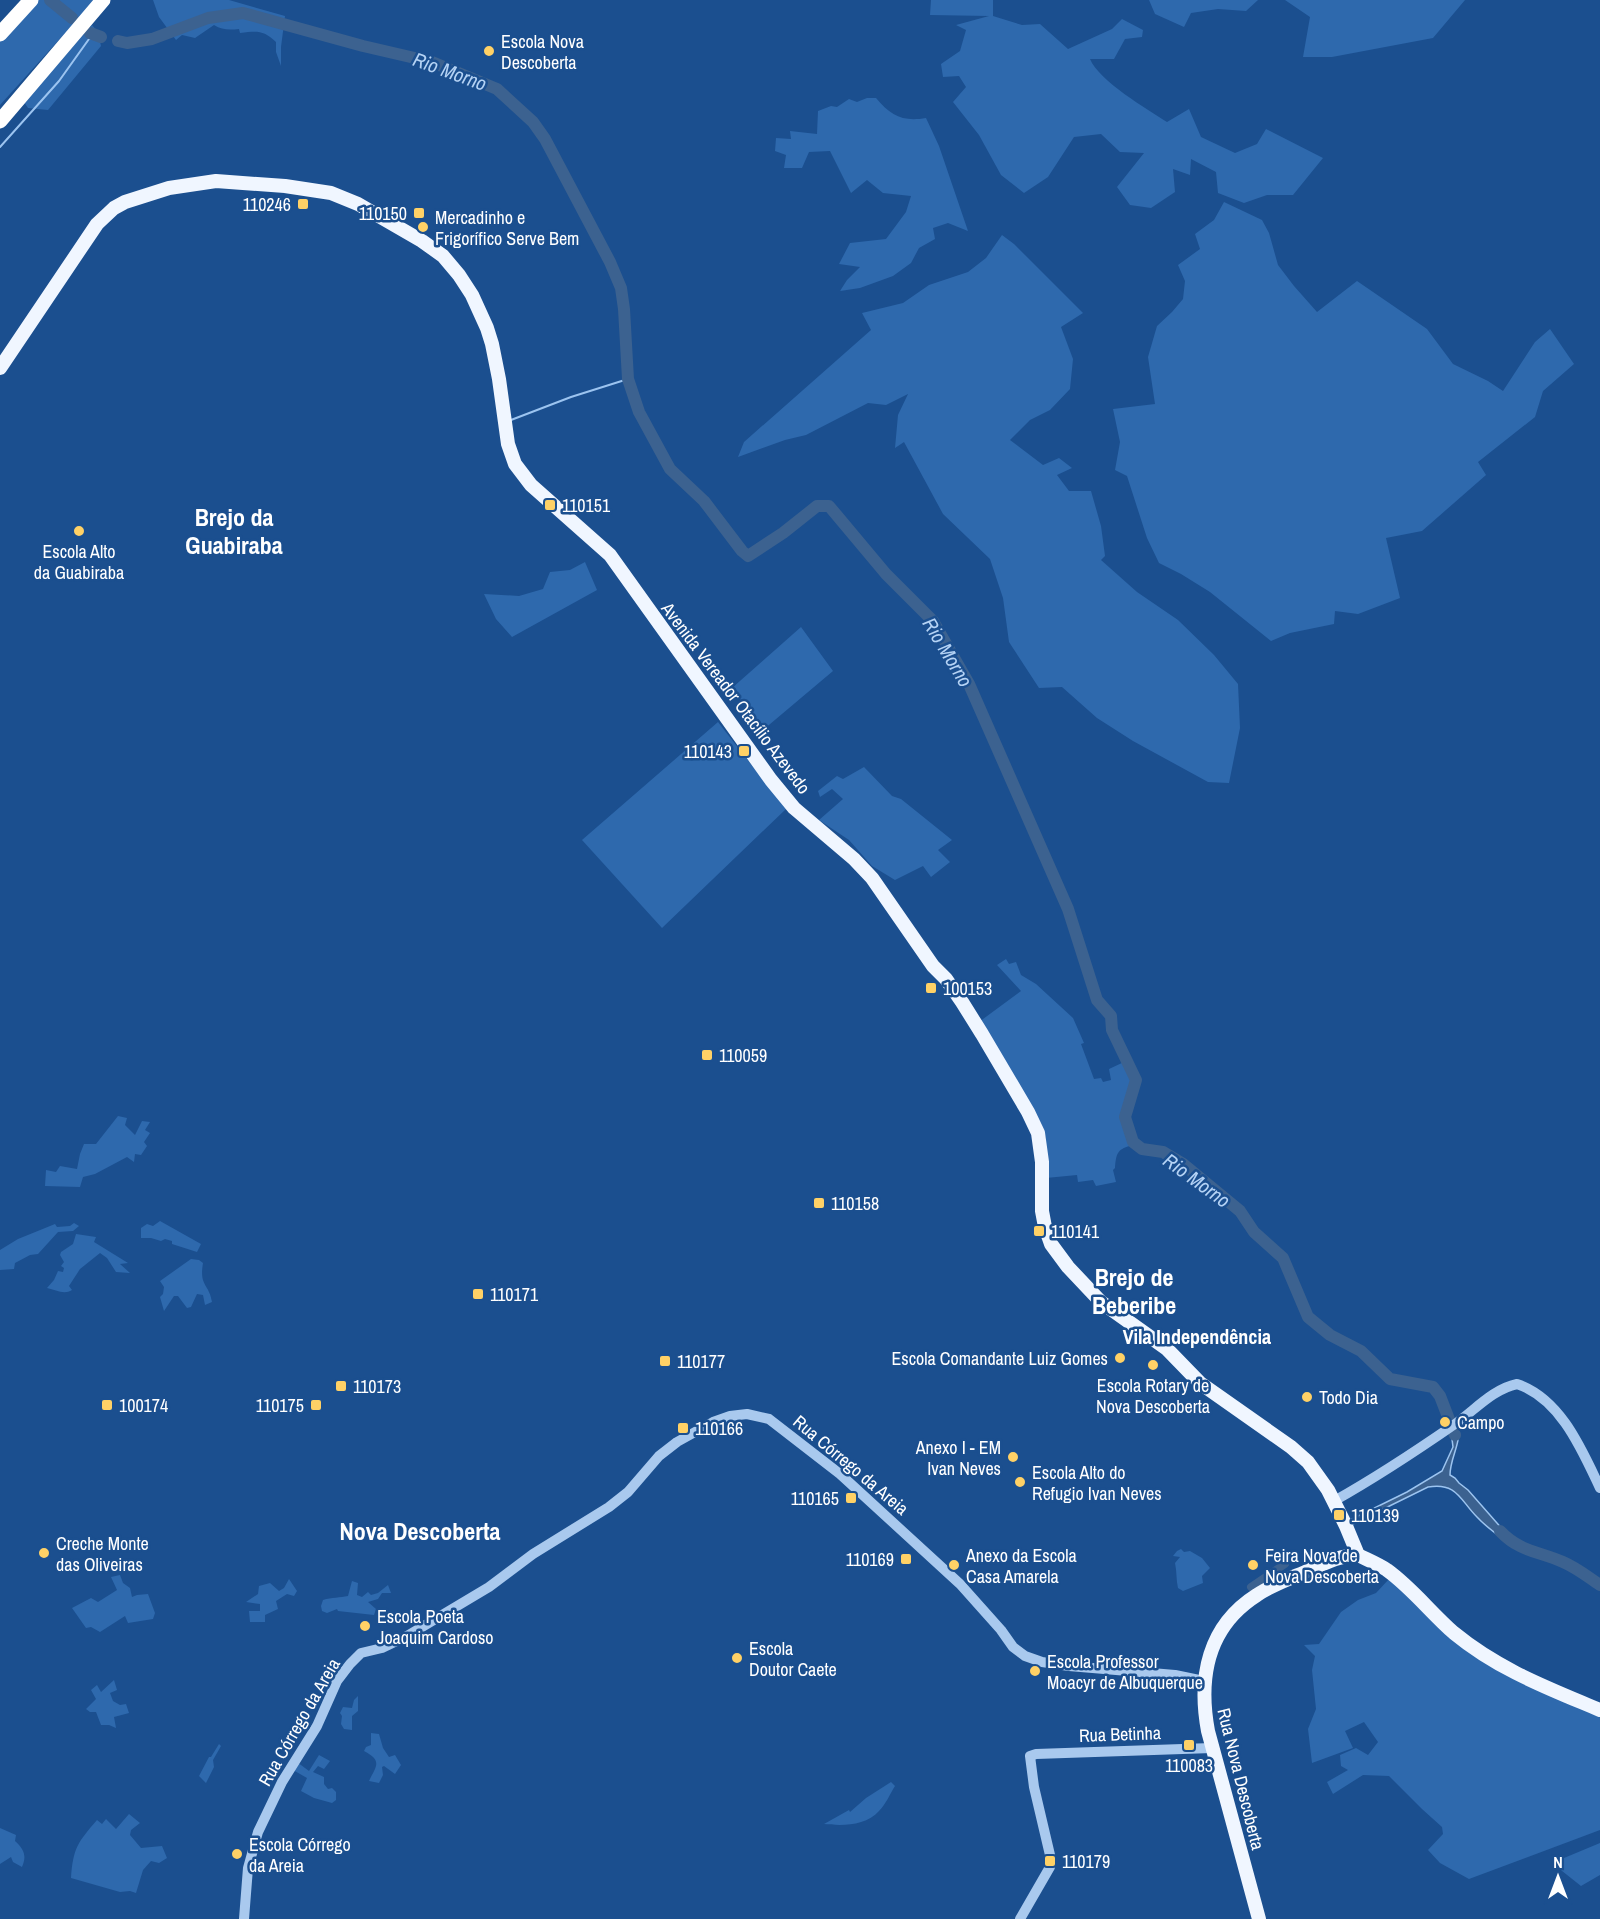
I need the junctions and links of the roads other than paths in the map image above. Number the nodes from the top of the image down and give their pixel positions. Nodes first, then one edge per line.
1 (31, 0) edge
2 (103, 0) edge
3 (0, 34) edge
4 (0, 121) edge
5 (0, 368) edge
6 (1600, 1488) edge
7 (1334, 1501) junction
8 (1358, 1555) junction
9 (1204, 1681) junction
10 (1600, 1710) edge
11 (1212, 1748) junction
12 (244, 1919) edge
13 (1020, 1919) edge
14 (1259, 1919) edge

1 - 3 highway
2 - 4 highway
5 - 7 main road, Avenida Vereador Otacílio Azevedo
6 - 7 street
7 - 8 main road, Avenida Vereador Otacílio Azevedo
8 - 9 main road, Rua Nova Descoberta
8 - 10 main road
9 - 11 main road, Rua Nova Descoberta
9 - 12 street, Rua Córrego da Areia
11 - 13 street, Rua Betinha
11 - 14 main road, Rua Nova Descoberta

